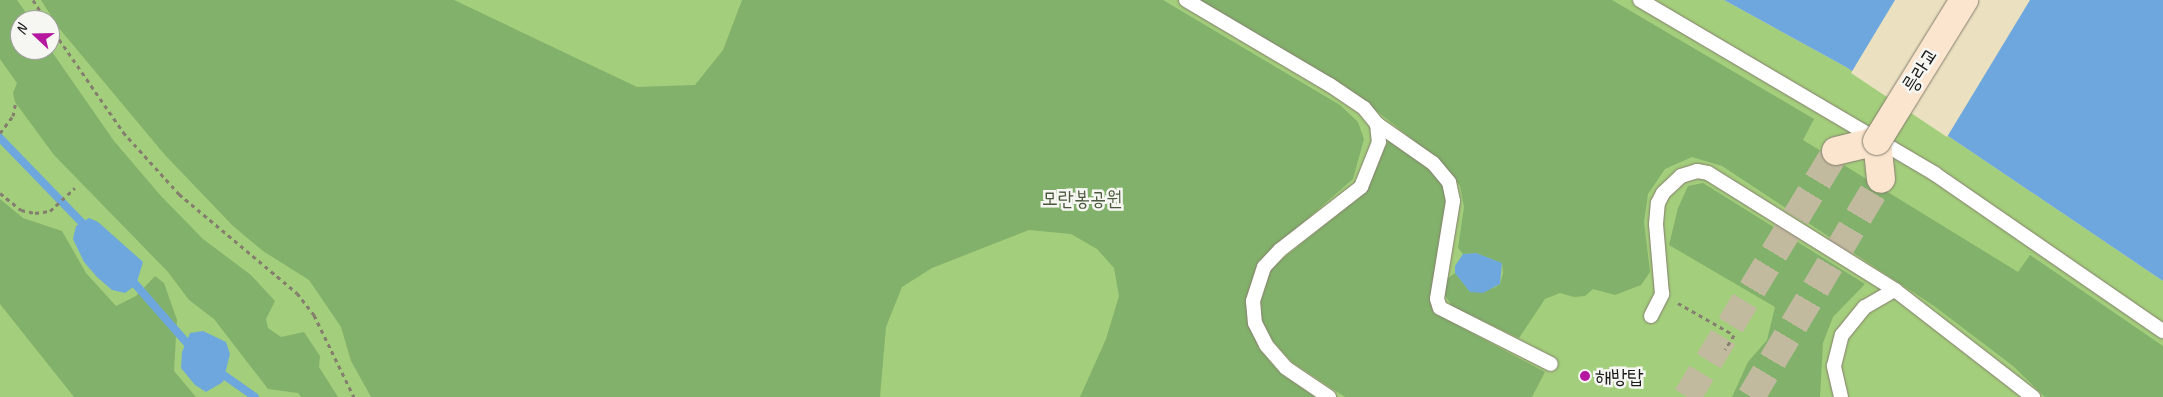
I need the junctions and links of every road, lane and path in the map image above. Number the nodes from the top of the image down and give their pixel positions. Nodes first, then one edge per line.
1 (1186, 0) edge
2 (1640, 0) edge
3 (1964, 0) edge
4 (60, 41) edge
5 (16, 101) dead end
6 (1377, 124) junction
7 (0, 133) edge
8 (1877, 141) junction
9 (1836, 151) dead end
10 (1881, 178) tunnel mouth
11 (75, 188) dead end
12 (0, 193) edge
13 (1895, 290) junction
14 (1662, 294) junction
15 (1651, 316) dead end
16 (2163, 331) edge
17 (1726, 350) dead end
18 (1550, 364) dead end
19 (354, 397) edge
20 (1329, 397) edge
21 (1840, 397) edge
22 (2034, 397) edge

1 - 6 lane
2 - 16 lane
3 - 8 main road, 릉라교, bridge
4 - 19 path
5 - 7 path
6 - 18 lane
6 - 20 lane
8 - 9 main road
8 - 10 main road
11 - 12 path
13 - 14 lane
13 - 21 lane
13 - 22 lane
14 - 15 lane
14 - 17 path

